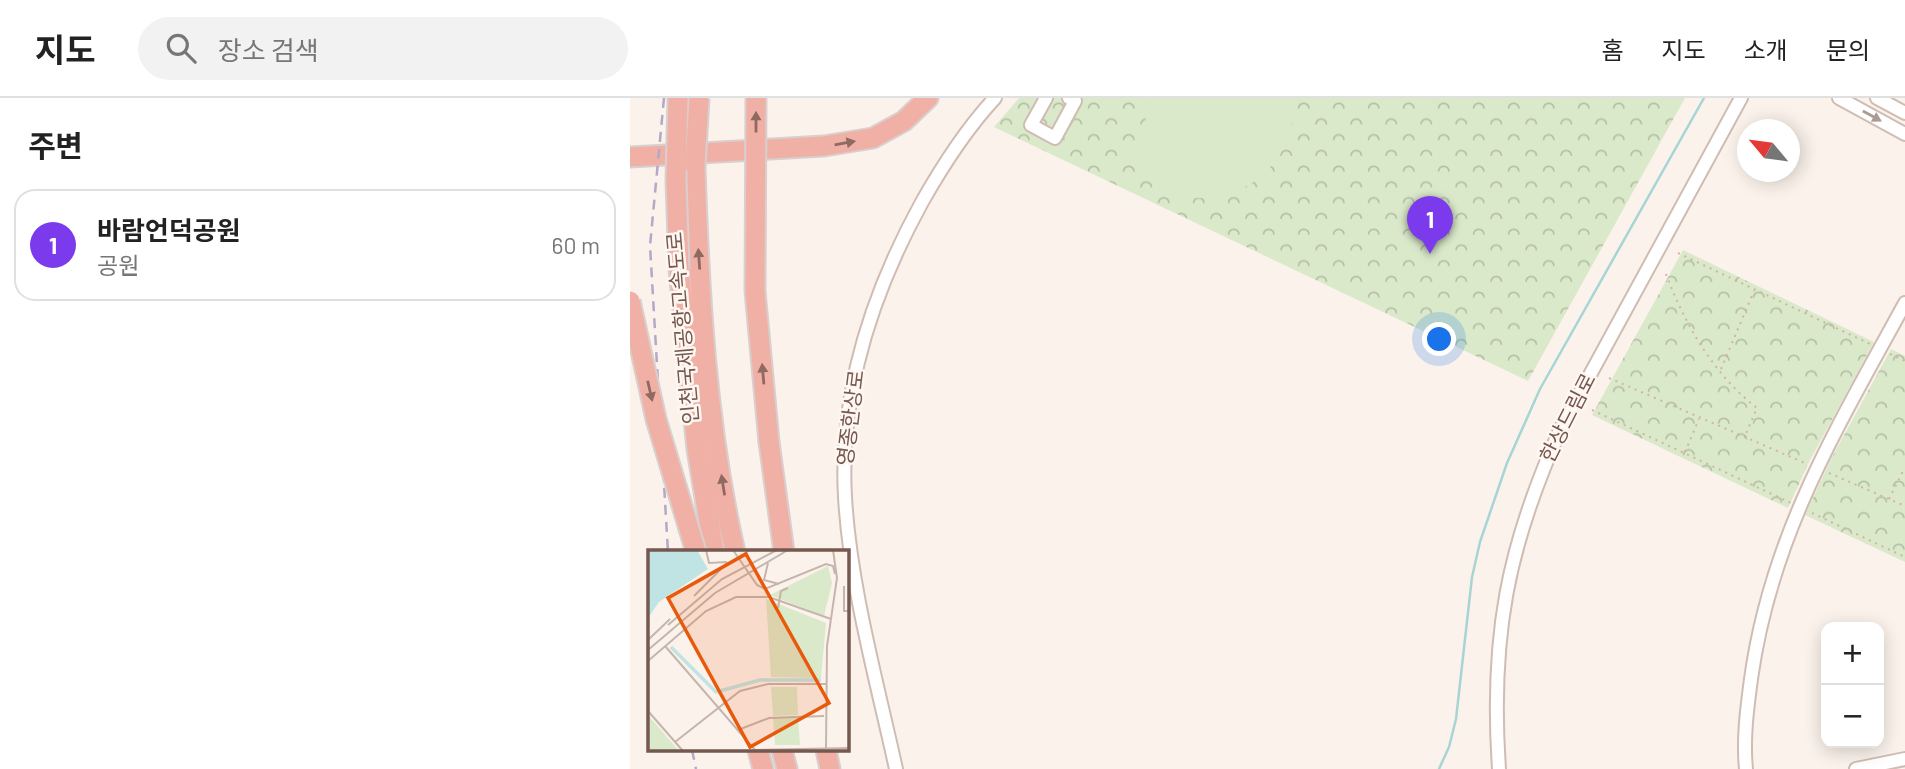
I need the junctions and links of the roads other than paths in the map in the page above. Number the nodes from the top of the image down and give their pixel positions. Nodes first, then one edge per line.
1 (678, 98) edge
2 (699, 98) edge
3 (756, 98) edge
4 (928, 98) edge
5 (995, 98) edge
6 (1046, 98) edge
7 (1069, 98) edge
8 (1741, 98) edge
9 (1839, 98) edge
10 (1877, 98) edge
11 (1905, 113) edge
12 (1905, 134) edge
13 (630, 157) edge
14 (630, 301) edge
15 (1905, 303) edge
16 (695, 550) edge
17 (714, 550) edge
18 (736, 550) edge
19 (784, 550) edge
20 (759, 752) edge
21 (783, 752) edge
22 (1905, 759) edge
23 (763, 769) edge
24 (787, 769) edge
25 (896, 769) edge
26 (1499, 769) edge
27 (1746, 769) edge
28 (1856, 769) edge

1 - 17 highway, 인천국제공항고속도로, bridge
18 -> 2 highway, 인천국제공항고속도로, bridge
19 -> 3 highway, bridge
13 -> 4 highway
5 - 25 street, 영종한상로
6 - 7 street
8 - 26 street, 한상드림로
9 -> 12 street
10 - 11 street
14 -> 16 highway, 인천국제공항고속도로, bridge
15 - 27 street
20 - 23 highway
21 - 24 highway
22 - 28 street

